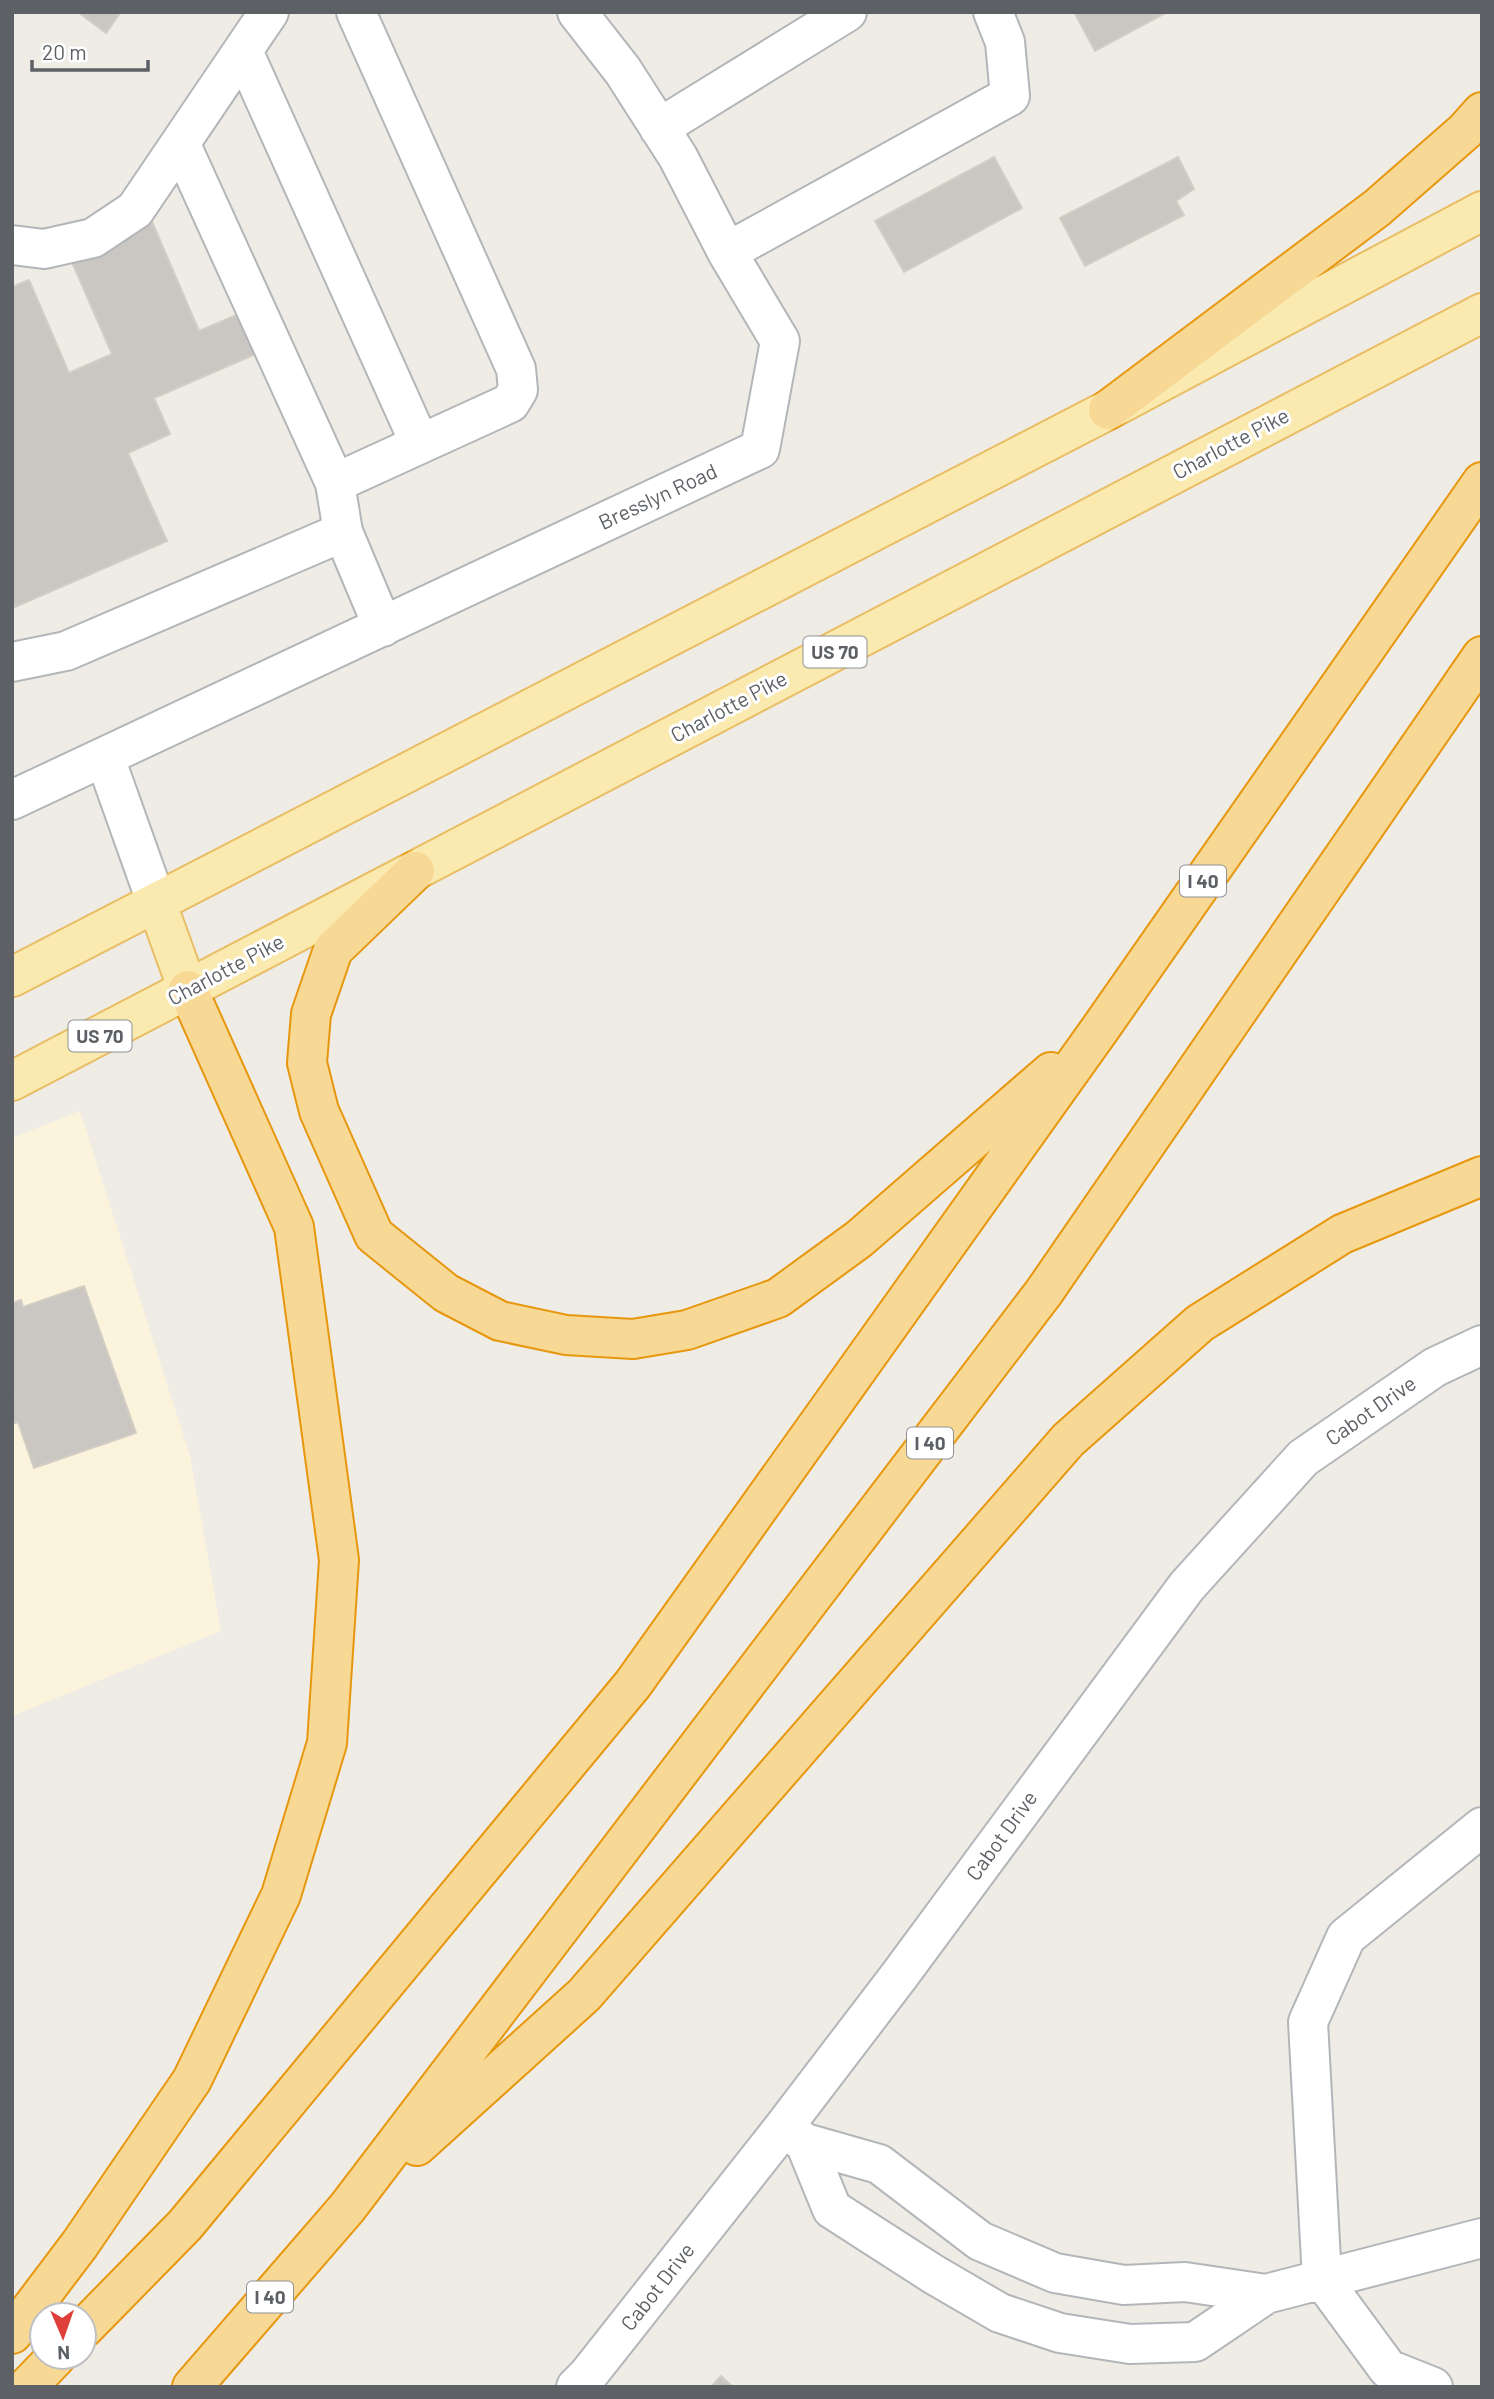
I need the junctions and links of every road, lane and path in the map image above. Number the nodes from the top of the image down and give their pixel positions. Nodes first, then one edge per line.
1 (268, 12) edge
2 (355, 12) edge
3 (577, 12) edge
4 (847, 12) edge
5 (993, 12) edge
6 (243, 51) junction
7 (1482, 112) edge
8 (659, 128) junction
9 (181, 145) junction
10 (1482, 211) edge
11 (12, 245) edge
12 (727, 252) junction
13 (1482, 313) edge
14 (1108, 410) junction
15 (420, 444) junction
16 (1482, 482) edge
17 (335, 483) junction
18 (343, 532) junction
19 (383, 627) junction
20 (1482, 656) edge
21 (12, 662) edge
22 (105, 758) junction
23 (12, 800) edge
24 (415, 871) junction
25 (157, 904) junction
26 (12, 977) edge
27 (188, 990) junction
28 (1100, 1029) junction
29 (12, 1081) edge
30 (1482, 1176) edge
31 (1482, 1345) edge
32 (1482, 1827) edge
33 (794, 2136) junction
34 (347, 2208) junction
35 (1482, 2238) edge
36 (1322, 2279) junction
37 (1266, 2294) junction
38 (98, 2314) edge
39 (12, 2334) edge
40 (42, 2371) edge
41 (27, 2387) edge
42 (192, 2387) edge
43 (576, 2387) edge
44 (1433, 2387) edge

1 - 6 street
2 - 15 street
3 - 8 street, Bresslyn Road
4 - 8 street
5 - 12 street
6 - 9 street
6 - 15 street
7 - 14 highway
8 - 12 street, Bresslyn Road
9 - 11 street
9 - 17 street
10 - 14 main road
12 - 19 street, Bresslyn Road
13 - 24 main road, Charlotte Pike / US 70
14 - 25 main road
15 - 17 street
16 - 28 highway, I 40
17 - 18 street
18 - 19 street
18 - 21 street
19 - 22 street, Bresslyn Road
20 - 34 highway, I 40
22 - 23 street, Bresslyn Road
22 - 25 street
24 - 27 main road, Charlotte Pike / US 70
24 - 28 highway
25 - 26 main road
25 - 27 main road
27 - 29 main road, Charlotte Pike / US 70
27 - 39 highway
28 - 38 highway, I 40
30 - 34 highway
31 - 33 street, Cabot Drive
32 - 36 street
33 - 37 street
33 - 37 street
33 - 43 street, Cabot Drive
34 - 42 highway, I 40
35 - 36 street
36 - 37 street
36 - 44 street
40 - 41 highway

